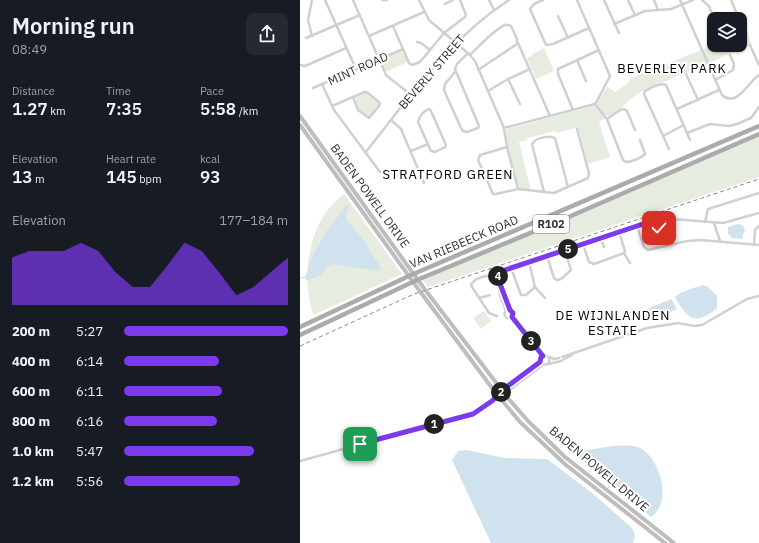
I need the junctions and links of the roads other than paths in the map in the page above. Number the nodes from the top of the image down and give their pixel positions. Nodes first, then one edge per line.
1 (312, 0) edge
2 (325, 0) edge
3 (353, 0) edge
4 (382, 0) edge
5 (387, 0) edge
6 (419, 0) edge
7 (453, 0) edge
8 (460, 0) edge
9 (489, 0) edge
10 (509, 0) edge
11 (543, 0) edge
12 (577, 0) edge
13 (604, 0) edge
14 (628, 0) edge
15 (654, 0) edge
16 (680, 0) edge
17 (693, 0) edge
18 (702, 0) edge
19 (731, 0) edge
20 (445, 4) dead end
21 (682, 5) junction
22 (494, 10) junction
23 (658, 10) junction
24 (424, 12) junction
25 (711, 12) edge
26 (736, 12) edge
27 (360, 15) junction
28 (635, 15) junction
29 (558, 16) dead end
30 (614, 24) junction
31 (336, 25) junction
32 (393, 26) junction
33 (589, 28) junction
34 (618, 33) dead end
35 (444, 34) junction
36 (312, 36) junction
37 (369, 36) junction
38 (306, 38) dead end
39 (568, 38) junction
40 (417, 42) dead end
41 (518, 42) junction
42 (455, 43) junction
43 (750, 45) dead end
44 (346, 48) junction
45 (403, 49) junction
46 (430, 50) junction
47 (599, 50) junction
48 (469, 54) junction
49 (730, 56) dead end
50 (379, 59) junction
51 (577, 60) junction
52 (300, 65) edge
53 (759, 65) edge
54 (530, 69) junction
55 (356, 70) junction
56 (478, 70) junction
57 (456, 72) junction
58 (686, 74) dead end
59 (759, 75) edge
60 (508, 79) junction
61 (715, 80) junction
62 (586, 81) dead end
63 (322, 84) junction
64 (313, 88) dead end
65 (719, 90) junction
66 (488, 91) junction
67 (411, 95) junction
68 (353, 97) junction
69 (698, 100) junction
70 (520, 104) dead end
71 (595, 104) junction
72 (332, 106) junction
73 (759, 107) edge
74 (677, 109) junction
75 (573, 110) junction
76 (300, 116) edge
77 (550, 116) junction
78 (607, 119) junction
79 (392, 120) junction
80 (300, 124) edge
81 (684, 126) junction
82 (759, 126) edge
83 (504, 128) junction
84 (577, 129) dead end
85 (635, 130) dead end
86 (688, 133) junction
87 (759, 134) edge
88 (663, 136) junction
89 (640, 140) dead end
90 (690, 140) dead end
91 (428, 144) junction
92 (718, 144) junction
93 (507, 147) junction
94 (669, 149) dead end
95 (411, 151) junction
96 (721, 151) junction
97 (366, 153) junction
98 (380, 172) dead end
99 (638, 178) junction
100 (424, 183) dead end
101 (641, 186) junction
102 (568, 187) junction
103 (518, 189) junction
104 (544, 192) junction
105 (759, 193) edge
106 (759, 213) edge
107 (556, 214) junction
108 (673, 219) junction
109 (655, 220) junction
110 (558, 221) junction
111 (705, 222) junction
112 (714, 223) junction
113 (637, 226) junction
114 (759, 226) edge
115 (619, 232) junction
116 (601, 238) junction
117 (720, 242) junction
118 (583, 244) junction
119 (754, 245) junction
120 (759, 245) edge
121 (603, 247) dead end
122 (564, 250) junction
123 (624, 253) junction
124 (547, 256) junction
125 (528, 262) junction
126 (630, 263) dead end
127 (511, 268) junction
128 (497, 276) junction
129 (498, 282) junction
130 (536, 287) junction
131 (490, 295) dead end
132 (759, 296) edge
133 (479, 298) junction
134 (506, 298) junction
135 (545, 298) dead end
136 (501, 300) junction
137 (510, 310) junction
138 (506, 311) junction
139 (497, 316) dead end
140 (512, 317) junction
141 (300, 327) edge
142 (300, 335) edge
143 (574, 354) junction
144 (543, 356) junction
145 (548, 357) junction
146 (540, 362) junction
147 (543, 364) junction
148 (548, 364) junction
149 (503, 392) junction
150 (498, 396) junction
151 (300, 460) edge
152 (665, 543) edge
153 (674, 543) edge

1 - 36 street
2 - 31 street
3 - 27 street
4 - 5 street
6 - 24 street
7 - 20 street
8 - 35 street
9 - 22 street
10 - 22 street, BEVERLY STREET
11 - 39 street
12 - 33 street
13 - 30 street
14 - 28 street
15 - 23 street
16 - 21 street
17 - 21 street
18 - 25 street
19 - 26 street
21 - 23 street
21 - 61 street
22 - 42 street, BEVERLY STREET
23 - 28 street
24 - 32 street
24 - 35 street
27 - 31 street
27 - 37 street
28 - 30 street
29 - 39 street
30 - 34 street
31 - 36 street
31 - 44 street
32 - 37 street
32 - 45 street
33 - 39 street
33 - 47 street
35 - 42 street
35 - 46 street
36 - 38 street
37 - 50 street
40 - 46 street
41 - 48 street
41 - 54 street
41 - 56 street
42 - 48 street
42 - 67 street, BEVERLY STREET
43 - 53 street
44 - 52 street
44 - 55 street
45 - 46 street
45 - 50 street, MINT ROAD
47 - 51 street
47 - 71 street
48 - 56 street
48 - 57 street
49 - 61 street
50 - 55 street, MINT ROAD
50 - 67 street
51 - 62 street
51 - 75 street
54 - 60 street
54 - 77 street
55 - 63 street, MINT ROAD
56 - 66 street
57 - 57 street
58 - 69 street
59 - 65 street
60 - 66 street
60 - 70 street
61 - 65 street
63 - 64 street, MINT ROAD
63 - 72 street
65 - 69 street
66 - 83 street
67 - 79 street, BEVERLY STREET
68 - 68 street
68 - 72 street
69 - 74 street
71 - 75 street
71 - 78 street
72 - 97 street
73 - 86 street
74 - 81 street
74 - 88 street
75 - 77 street
76 - 149 main road, BADEN POWELL DRIVE
77 - 83 street
78 - 85 street
78 - 89 street
79 - 95 street
79 - 97 street, BEVERLY STREET
80 - 150 main road, BADEN POWELL DRIVE
81 - 86 street
81 - 88 street
82 - 92 main road, VAN RIEBEECK ROAD / R102
83 - 93 street
84 - 102 street
86 - 90 street
87 - 96 main road, VAN RIEBEECK ROAD / R102
88 - 94 street
91 - 91 street
91 - 95 street
92 - 96 main road
92 - 99 main road, VAN RIEBEECK ROAD / R102
93 - 103 street
93 - 103 street
95 - 100 street
96 - 101 main road, VAN RIEBEECK ROAD / R102
97 - 98 street
99 - 101 main road
99 - 107 main road, VAN RIEBEECK ROAD / R102
101 - 110 main road, VAN RIEBEECK ROAD / R102
102 - 104 street
102 - 104 street
103 - 104 street
105 - 111 street
106 - 112 street
107 - 110 main road
107 - 141 main road, VAN RIEBEECK ROAD / R102
108 - 109 street
108 - 109 street
108 - 111 street
109 - 113 street
110 - 142 main road, VAN RIEBEECK ROAD / R102
111 - 112 street
112 - 117 street
113 - 115 street
113 - 117 street
114 - 119 street
115 - 116 street
115 - 123 street
116 - 118 street
116 - 121 street
117 - 119 street
118 - 122 street
118 - 123 street
119 - 120 street
122 - 124 street
122 - 124 street
123 - 126 street
124 - 125 street
125 - 127 street
125 - 130 street
127 - 128 street
127 - 130 street
128 - 129 street
128 - 133 street
129 - 134 street
129 - 136 street
130 - 135 street
131 - 133 street
132 - 143 street
133 - 139 street
134 - 136 street
134 - 137 street
136 - 138 street
137 - 138 street
137 - 140 street
138 - 140 street
140 - 144 street
143 - 145 street
143 - 148 street
144 - 145 street
144 - 146 street
145 - 148 street
146 - 147 street
146 - 149 street
147 - 148 street
147 - 149 street
149 - 150 street
149 - 153 main road, BADEN POWELL DRIVE
150 - 151 street
150 - 152 main road, BADEN POWELL DRIVE

